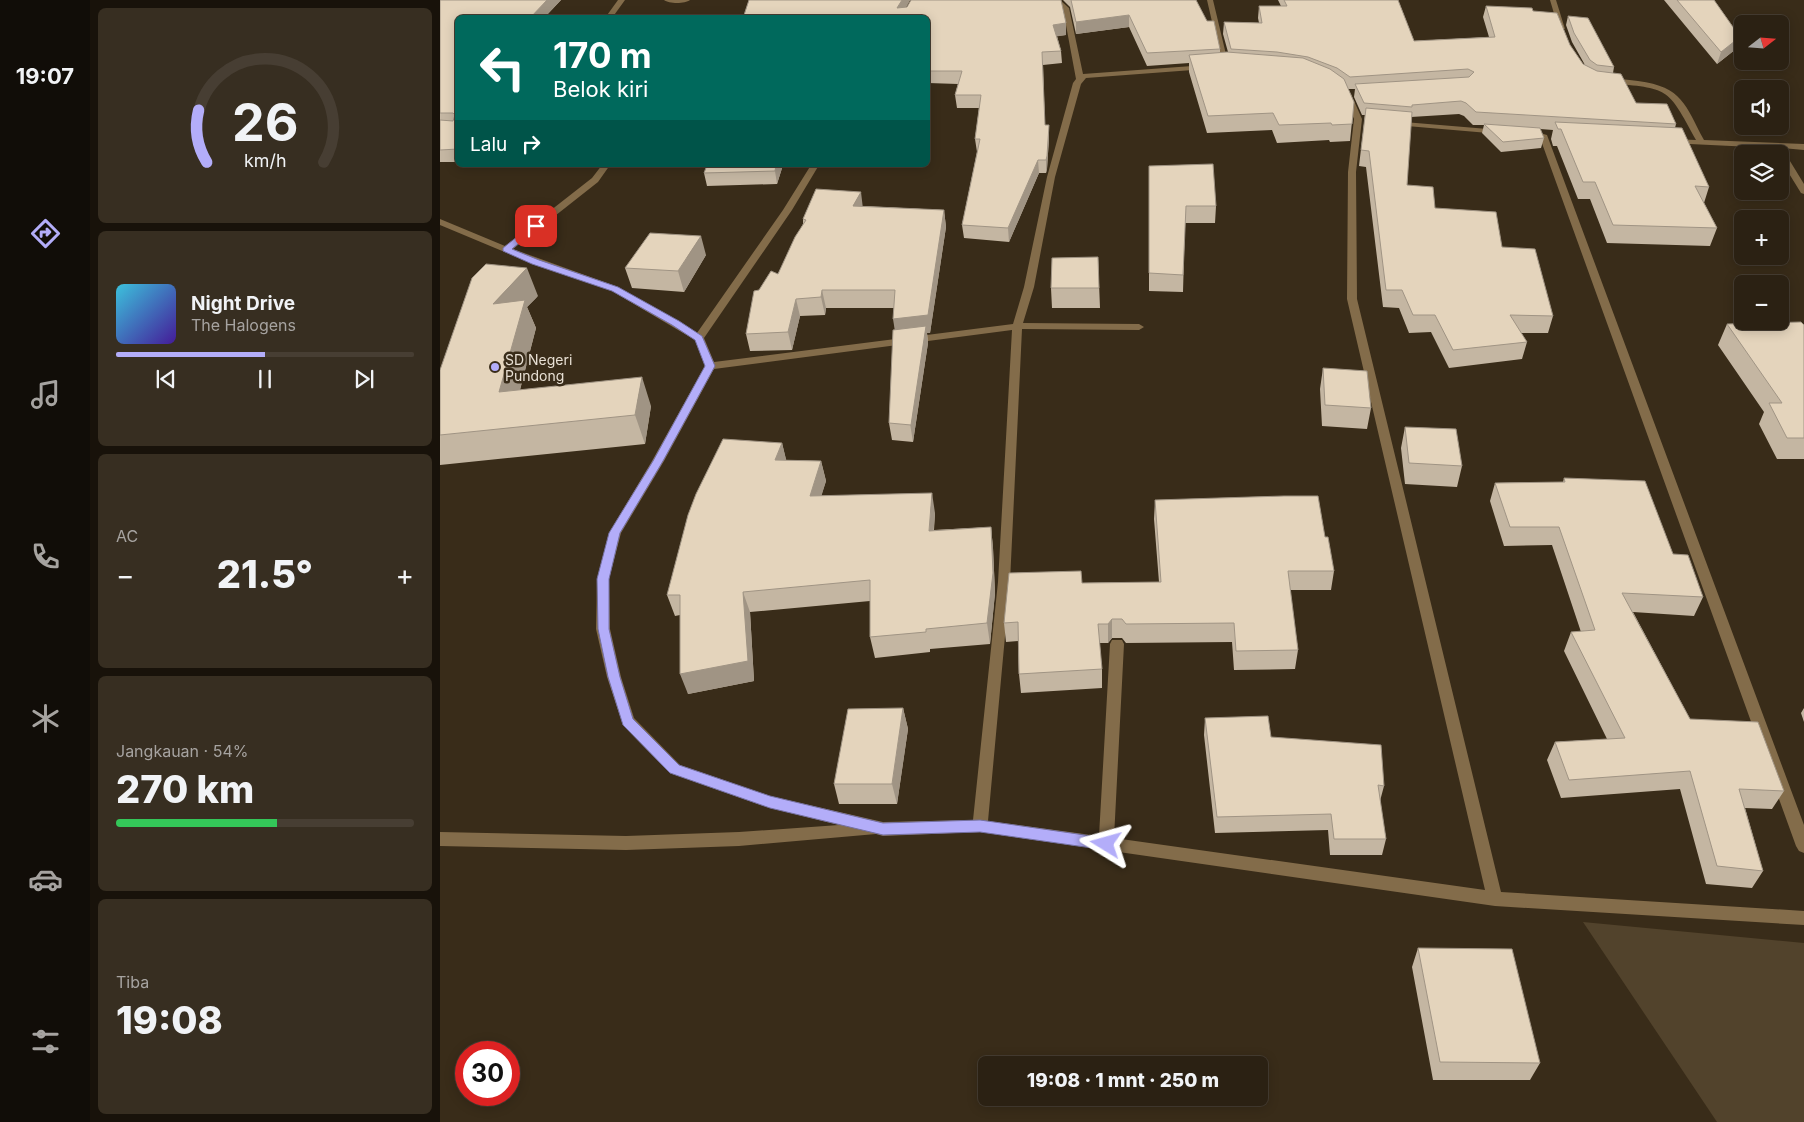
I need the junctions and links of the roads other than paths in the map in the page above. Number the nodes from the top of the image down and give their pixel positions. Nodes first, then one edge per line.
1 (622, 0) edge
2 (667, 0) edge
3 (686, 0) edge
4 (1056, 0) edge
5 (1210, 0) edge
6 (1553, 0) edge
7 (610, 15) edge
8 (1566, 38) edge
9 (1080, 79) junction
10 (1599, 80) edge
11 (1356, 92) edge
12 (1388, 122) edge
13 (1514, 133) edge
14 (1543, 135) edge
15 (1662, 141) edge
16 (1702, 143) junction
17 (1751, 145) edge
18 (1789, 146) edge
19 (1804, 147) edge
20 (605, 167) edge
21 (814, 167) edge
22 (1789, 167) edge
23 (1804, 191) edge
24 (440, 222) edge
25 (506, 250) junction
26 (1017, 326) junction
27 (1139, 327) dead end
28 (699, 338) junction
29 (710, 366) junction
30 (1117, 644) dead end
31 (980, 826) junction
32 (883, 829) junction
33 (440, 838) edge
34 (1106, 844) junction
35 (1804, 846) edge
36 (1494, 899) junction
37 (1804, 918) edge

1 - 7 street
2 - 3 street
4 - 9 street
5 - 9 street
6 - 8 street
9 - 26 street
10 - 16 street
11 - 36 street
12 - 13 street
14 - 35 street
15 - 16 street
16 - 17 street
18 - 19 street
20 - 25 street
21 - 28 street
22 - 23 street
24 - 25 street
25 - 28 street
26 - 27 street
26 - 29 street
26 - 31 street
28 - 29 street
29 - 32 street
30 - 34 street
31 - 32 street
31 - 34 street
32 - 33 street
34 - 36 street
36 - 37 street

